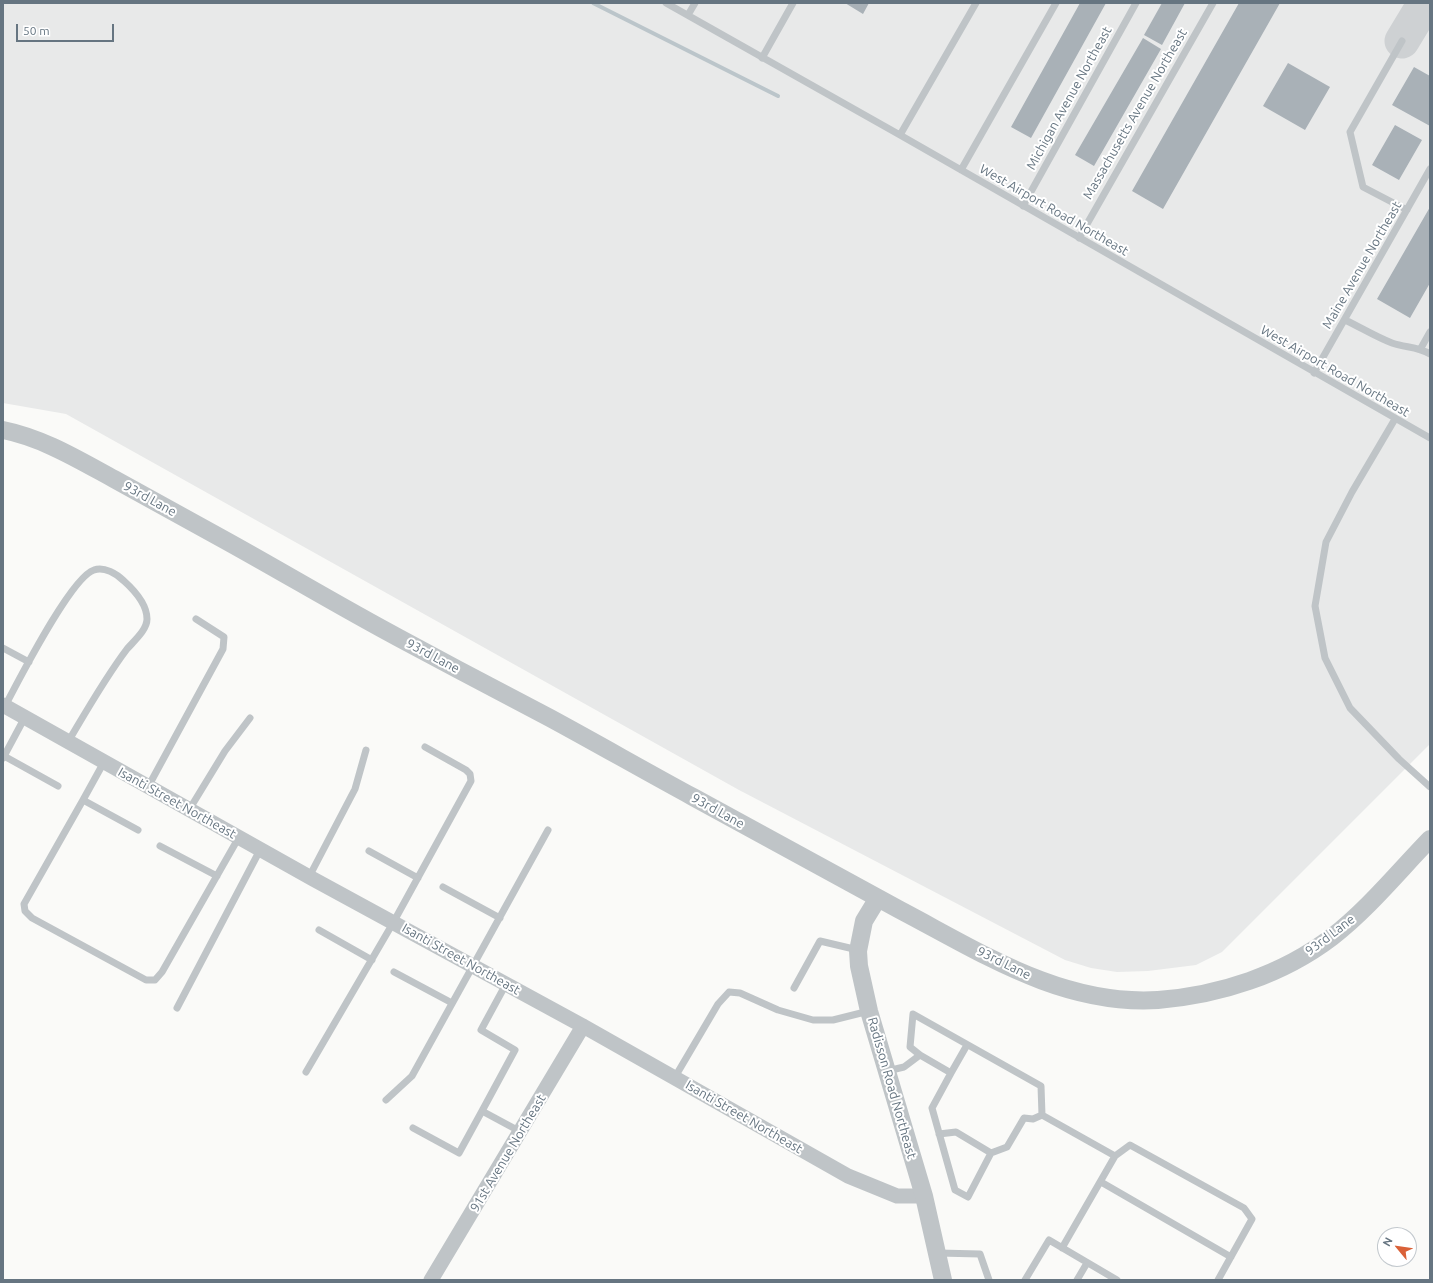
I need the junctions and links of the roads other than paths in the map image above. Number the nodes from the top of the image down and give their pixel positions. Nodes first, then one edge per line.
1 (666, 3) edge
2 (695, 3) edge
3 (793, 3) edge
4 (976, 3) edge
5 (1056, 3) edge
6 (1136, 3) edge
7 (1213, 3) edge
8 (688, 15) junction
9 (1402, 42) dead end
10 (762, 58) junction
11 (900, 135) junction
12 (1430, 169) edge
13 (962, 170) junction
14 (1023, 206) junction
15 (1407, 210) junction
16 (1079, 238) junction
17 (1344, 320) junction
18 (1430, 332) edge
19 (1421, 348) junction
20 (1430, 354) edge
21 (1314, 373) junction
22 (1395, 419) junction
23 (3, 430) edge
24 (1430, 438) edge
25 (196, 619) dead end
26 (3, 648) edge
27 (29, 662) junction
28 (4, 705) edge
29 (25, 717) junction
30 (250, 718) dead end
31 (68, 742) junction
32 (425, 747) dead end
33 (366, 750) dead end
34 (4, 757) edge
35 (104, 762) junction
36 (58, 786) dead end
37 (148, 786) junction
38 (1430, 787) edge
39 (84, 800) junction
40 (190, 810) junction
41 (138, 830) dead end
42 (548, 830) dead end
43 (239, 838) junction
44 (1430, 839) edge
45 (160, 846) dead end
46 (260, 850) junction
47 (369, 851) dead end
48 (217, 876) junction
49 (309, 877) junction
50 (418, 878) junction
51 (443, 887) dead end
52 (878, 898) junction
53 (500, 918) junction
54 (393, 923) junction
55 (319, 930) dead end
56 (858, 950) junction
57 (372, 960) junction
58 (472, 966) junction
59 (394, 972) dead end
60 (506, 984) junction
61 (794, 988) dead end
62 (452, 1003) junction
63 (177, 1008) dead end
64 (869, 1011) junction
65 (583, 1026) junction
66 (967, 1045) junction
67 (920, 1055) junction
68 (887, 1071) junction
69 (306, 1072) dead end
70 (951, 1073) junction
71 (675, 1077) junction
72 (386, 1100) dead end
73 (482, 1111) junction
74 (1042, 1114) junction
75 (413, 1128) dead end
76 (521, 1132) junction
77 (940, 1134) junction
78 (991, 1153) junction
79 (1115, 1156) junction
80 (1101, 1182) junction
81 (924, 1196) junction
82 (1062, 1248) junction
83 (938, 1253) junction
84 (1231, 1257) junction
85 (1087, 1262) junction
86 (431, 1280) edge
87 (943, 1280) edge
88 (989, 1280) edge
89 (1025, 1280) edge
90 (1077, 1280) edge
91 (1117, 1280) edge
92 (1218, 1280) edge

1 - 8 lane, West Airport Road Northeast
2 - 8 lane
3 - 10 lane
4 - 11 lane
5 - 13 lane
6 - 14 lane, Michigan Avenue Northeast
7 - 16 lane, Massachusetts Avenue Northeast
8 - 10 lane, West Airport Road Northeast
9 - 15 lane
10 - 11 lane, West Airport Road Northeast
11 - 13 lane, West Airport Road Northeast
12 - 15 lane, Maine Avenue Northeast
13 - 14 lane, West Airport Road Northeast
14 - 16 lane, West Airport Road Northeast
15 - 17 lane, Maine Avenue Northeast
16 - 21 lane, West Airport Road Northeast
17 - 19 lane
17 - 21 lane, Maine Avenue Northeast
18 - 19 lane
19 - 20 lane
21 - 22 lane, West Airport Road Northeast
22 - 24 lane, West Airport Road Northeast
22 - 38 lane
23 - 52 street, 93rd Lane
25 - 37 lane
26 - 27 lane
27 - 28 lane
27 - 31 lane
28 - 29 street, Isanti Street Northeast
29 - 31 street, Isanti Street Northeast
29 - 34 lane
30 - 40 lane
31 - 35 street, Isanti Street Northeast
32 - 50 lane
33 - 49 lane
34 - 36 lane
35 - 37 street, Isanti Street Northeast
35 - 39 lane
37 - 40 street, Isanti Street Northeast
39 - 41 lane
39 - 48 lane
40 - 43 street, Isanti Street Northeast
42 - 53 lane
43 - 46 street, Isanti Street Northeast
43 - 48 lane
44 - 52 street, 93rd Lane
45 - 48 lane
46 - 49 street, Isanti Street Northeast
46 - 63 lane
47 - 50 lane
49 - 54 street, Isanti Street Northeast
50 - 54 lane
51 - 53 lane
52 - 56 street, Radisson Road Northeast
53 - 58 lane
54 - 57 lane
54 - 58 street, Isanti Street Northeast
55 - 57 lane
56 - 61 lane
56 - 64 street, Radisson Road Northeast
57 - 69 lane
58 - 60 street, Isanti Street Northeast
58 - 62 lane
59 - 62 lane
60 - 65 street, Isanti Street Northeast
60 - 73 lane
62 - 72 lane
64 - 68 street, Radisson Road Northeast
64 - 71 lane
65 - 71 street, Isanti Street Northeast
65 - 76 street, 91st Avenue Northeast
66 - 67 lane
66 - 70 lane
66 - 74 lane
67 - 68 lane
67 - 70 lane
68 - 81 street, Radisson Road Northeast
70 - 77 lane
71 - 81 street, Isanti Street Northeast
73 - 75 lane
73 - 76 lane
74 - 78 lane
74 - 79 lane
76 - 86 street, 91st Avenue Northeast
77 - 78 lane
77 - 78 lane
79 - 80 lane
79 - 84 lane
80 - 82 lane
80 - 84 lane
81 - 83 street, Radisson Road Northeast
82 - 85 lane
82 - 89 lane
83 - 87 street, Radisson Road Northeast
83 - 88 lane
84 - 92 lane
85 - 90 lane
85 - 91 lane

